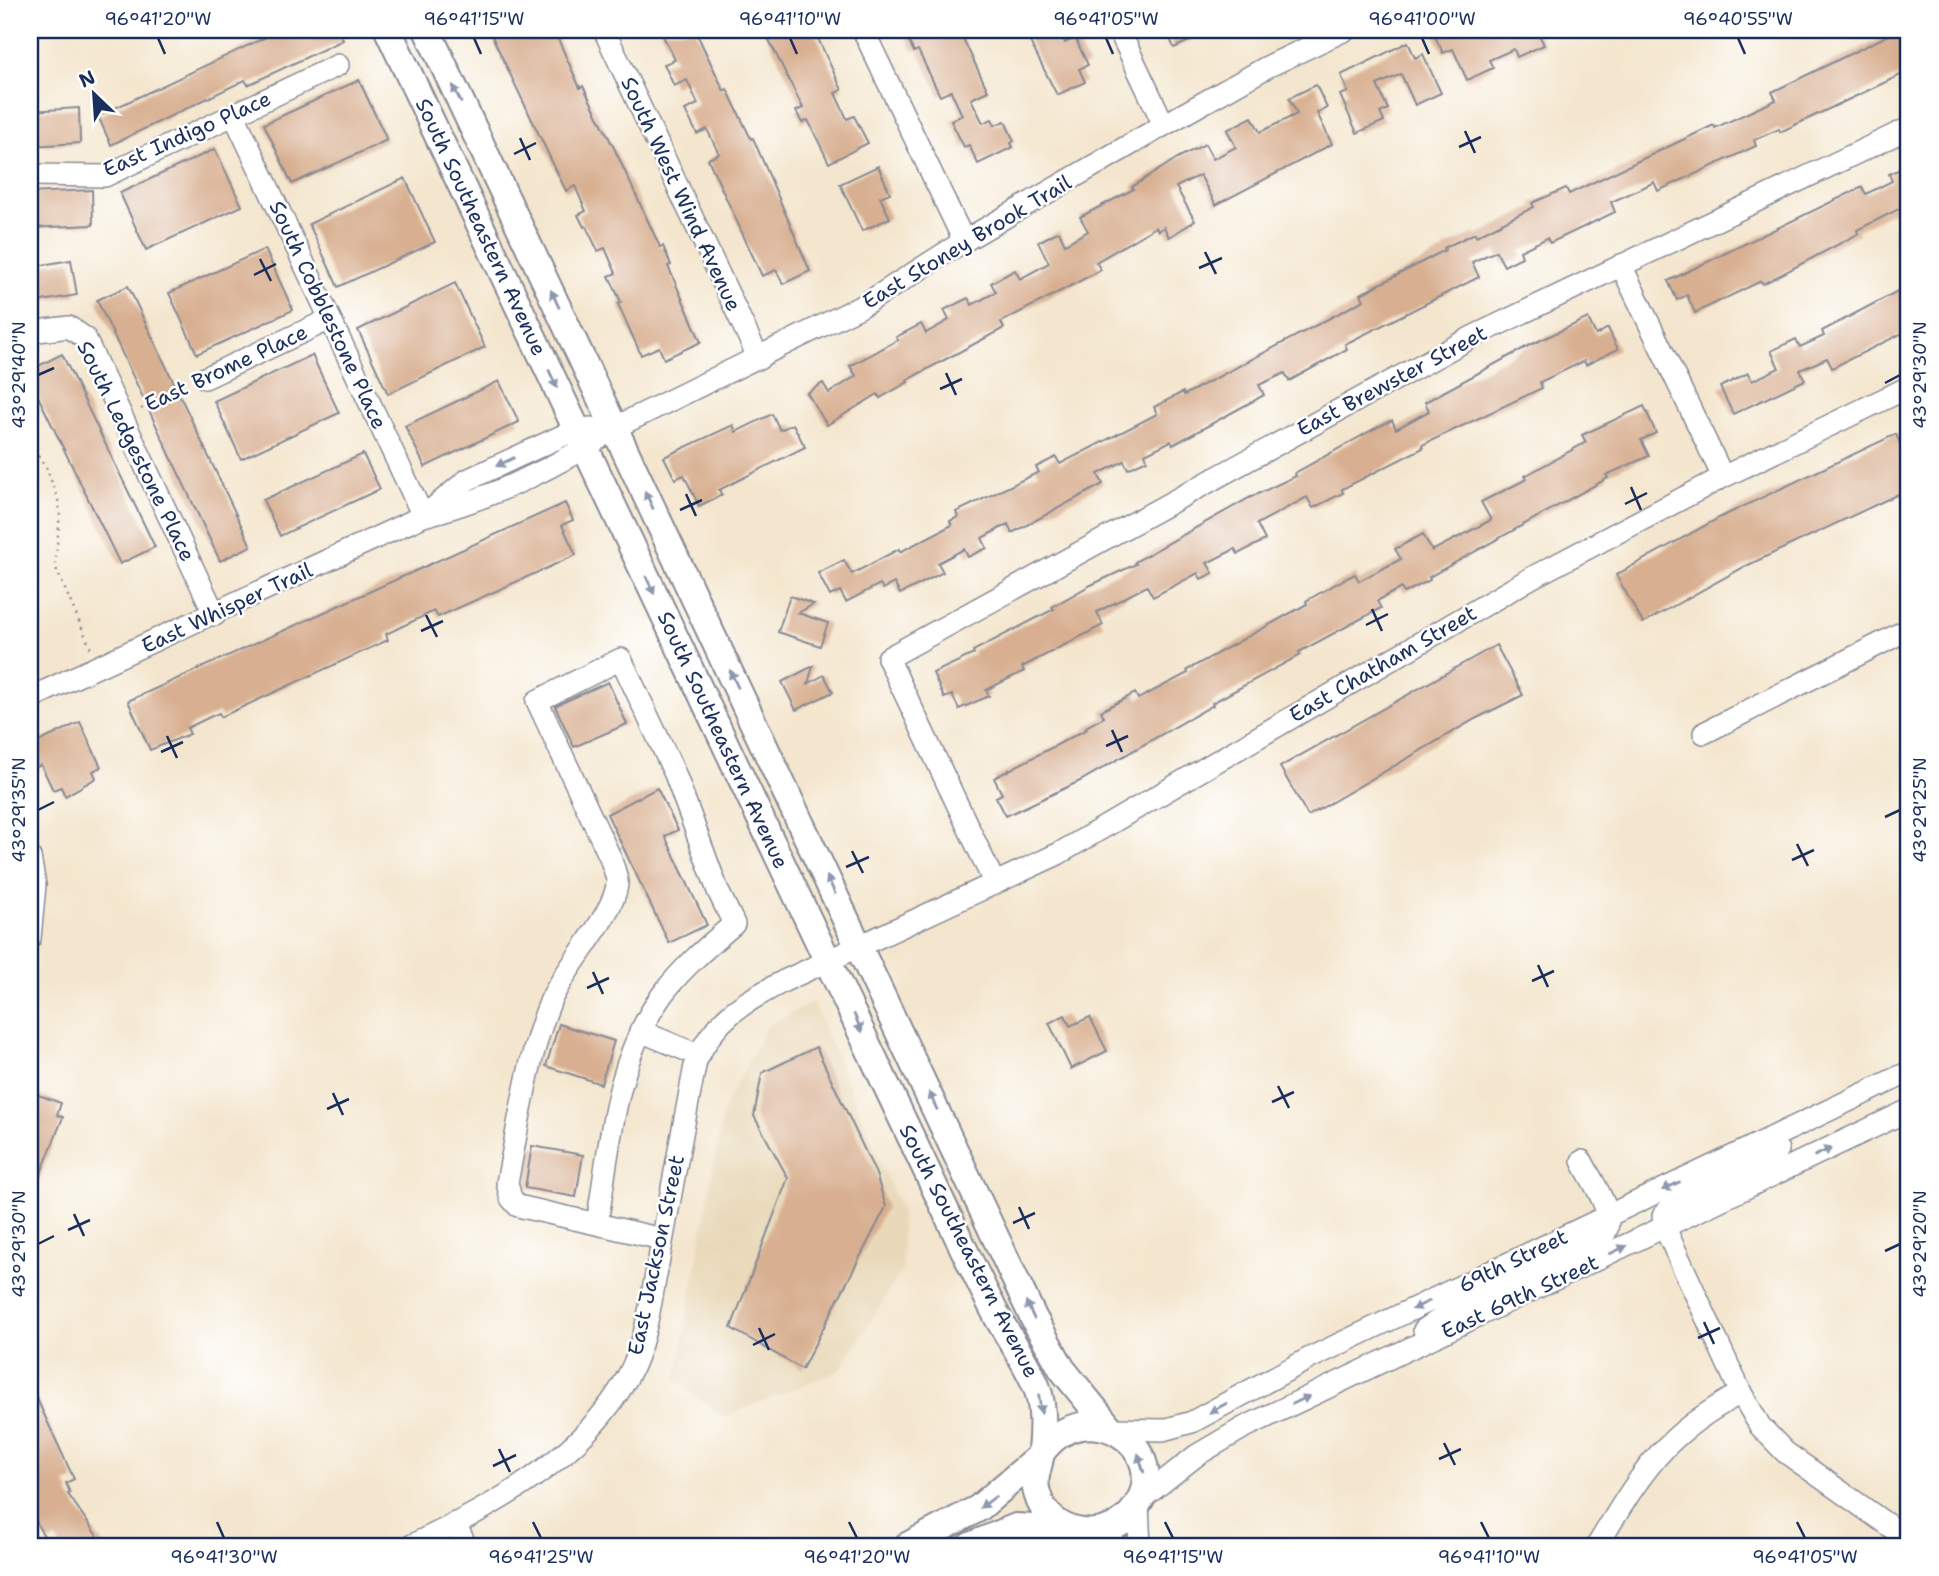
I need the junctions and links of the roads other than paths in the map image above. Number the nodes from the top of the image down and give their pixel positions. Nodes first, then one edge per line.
1 (387, 30) edge
2 (427, 30) edge
3 (604, 30) edge
4 (863, 30) edge
5 (1119, 30) edge
6 (1345, 30) edge
7 (338, 65) dead end
8 (233, 115) junction
9 (1164, 125) junction
10 (1909, 128) edge
11 (30, 175) edge
12 (964, 242) junction
13 (1621, 265) junction
14 (330, 319) junction
15 (30, 332) edge
16 (759, 359) junction
17 (205, 378) road end
18 (1909, 387) edge
19 (615, 427) junction
20 (581, 439) junction
21 (1723, 477) junction
22 (423, 516) junction
23 (215, 615) junction
24 (1909, 629) edge
25 (30, 698) edge
26 (1703, 733) dead end
27 (30, 857) edge
28 (995, 884) junction
29 (30, 938) edge
30 (860, 947) junction
31 (828, 961) junction
32 (640, 1031) junction
33 (698, 1055) junction
34 (1909, 1072) edge
35 (1854, 1098) junction
36 (1909, 1110) edge
37 (1582, 1161) dead end
38 (1608, 1215) junction
39 (597, 1224) junction
40 (1665, 1228) junction
41 (662, 1239) junction
42 (1390, 1358) junction
43 (1741, 1393) junction
44 (1111, 1428) junction
45 (1040, 1455) junction
46 (1139, 1503) junction
47 (455, 1522) junction
48 (1075, 1536) edge
49 (1909, 1540) edge
50 (410, 1546) edge
51 (466, 1546) edge
52 (907, 1546) edge
53 (970, 1546) edge
54 (1140, 1546) edge
55 (1597, 1546) edge

1 -> 20 main road, South Southeastern Avenue
19 -> 2 main road, South Southeastern Avenue
3 - 16 street, South West Wind Avenue
4 - 12 street
5 - 9 street
6 - 9 street, East Stoney Brook Trail
7 - 8 street, East Indigo Place
8 - 11 street, East Indigo Place
8 - 14 street, South Cobblestone Place
9 - 12 street, East Stoney Brook Trail
10 - 13 street, East Brewster Street
12 - 16 street, East Stoney Brook Trail
13 - 21 street
13 - 28 street, East Brewster Street
14 - 17 street, East Brome Place
14 - 22 street, South Cobblestone Place
15 - 23 street, South Ledgestone Place
16 - 19 street, East Stoney Brook Trail
18 - 21 street, East Chatham Street
19 - 20 street, East Whisper Trail
30 -> 19 main road, South Southeastern Avenue
20 - 22 street, East Whisper Trail
20 -> 31 main road, South Southeastern Avenue
21 - 28 street, East Chatham Street
22 - 23 street, East Whisper Trail
23 - 25 street, East Whisper Trail
24 - 26 street
27 - 29 street
28 - 30 street, East Chatham Street
30 - 31 street, East Jackson Street
44 -> 30 main road, South Southeastern Avenue
31 - 33 street, East Jackson Street
31 -> 45 main road, South Southeastern Avenue
32 - 33 street
32 - 39 street
32 - 39 street
33 - 41 street, East Jackson Street
34 - 35 street, 69th Street
35 -> 38 street, 69th Street
35 - 40 street
40 -> 36 street, East 69th Street
37 - 38 street
38 - 42 street
38 -> 44 street, 69th Street
39 - 41 street
42 -> 40 street, East 69th Street
40 - 43 street
41 - 47 street, East Jackson Street
46 -> 42 street, East 69th Street
43 - 49 street
43 - 55 street
44 - 45 main road
46 -> 44 main road
45 - 48 main road
45 -> 52 main road
46 - 48 main road
46 - 54 street
47 - 50 street, East Jackson Street
47 - 51 street
48 - 53 main road

